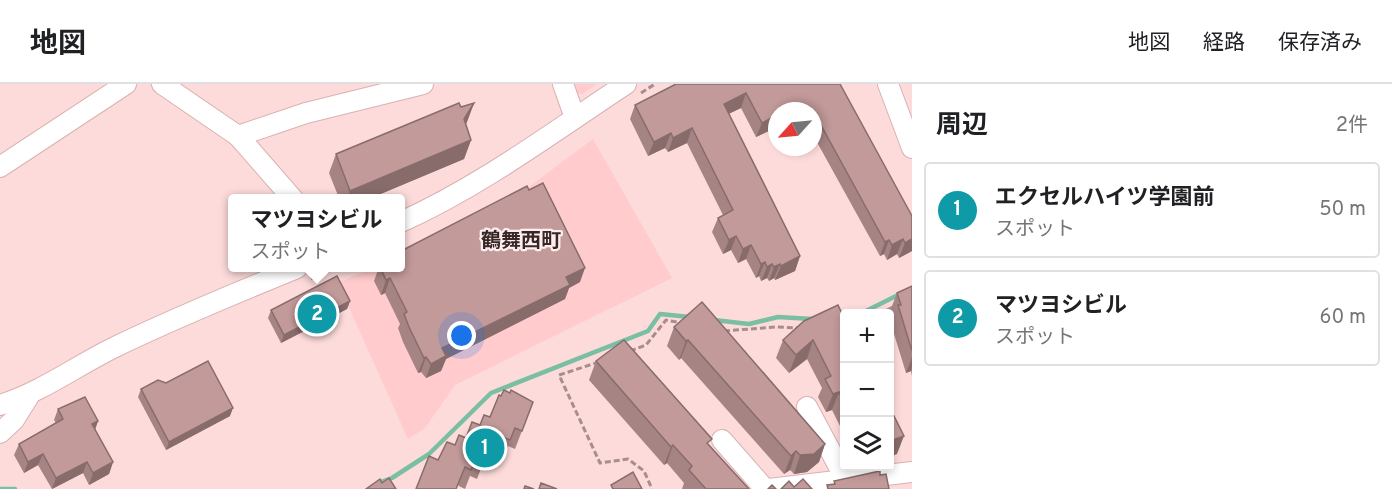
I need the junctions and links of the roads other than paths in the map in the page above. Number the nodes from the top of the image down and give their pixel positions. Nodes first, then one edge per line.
1 (126, 84) edge
2 (162, 84) edge
3 (423, 84) edge
4 (563, 84) edge
5 (626, 84) edge
6 (888, 84) edge
7 (575, 118) junction
8 (238, 136) junction
9 (912, 148) edge
10 (0, 166) edge
11 (289, 194) edge
12 (405, 220) edge
13 (285, 272) edge
14 (29, 396) junction
15 (0, 405) edge
16 (807, 407) dead end
17 (0, 412) edge
18 (0, 433) edge
19 (722, 440) dead end
20 (912, 472) edge
21 (846, 480) junction
22 (767, 489) edge

1 - 10 street
2 - 8 street
3 - 8 street
4 - 7 street
5 - 7 street
6 - 9 street
7 - 12 street
8 - 11 street
13 - 14 street
14 - 15 street
14 - 17 street
14 - 18 street
16 - 21 street
19 - 22 street
20 - 21 street
21 - 22 street

